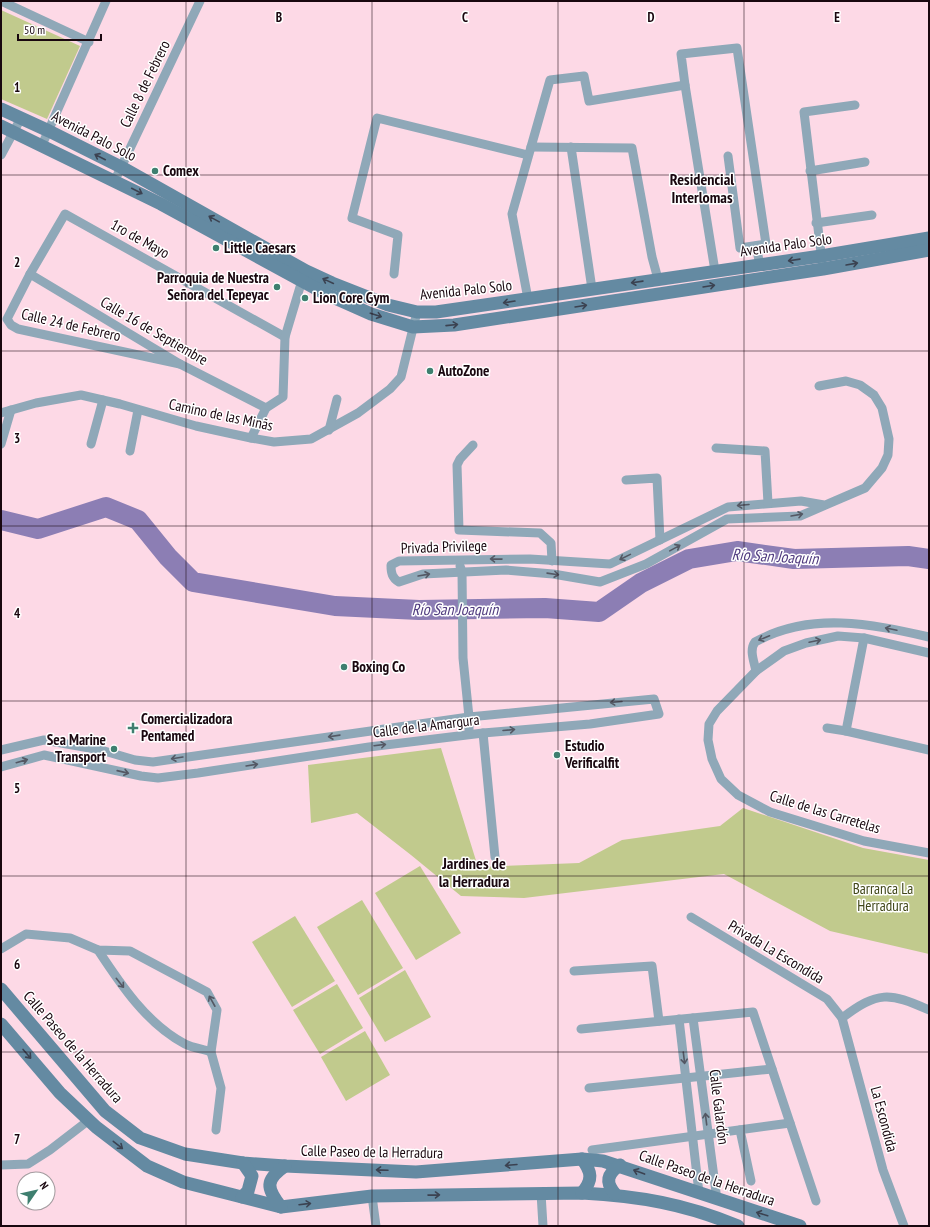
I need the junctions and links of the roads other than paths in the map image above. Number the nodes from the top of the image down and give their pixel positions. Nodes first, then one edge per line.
1 (106, 1) edge
2 (200, 1) edge
3 (8, 2) edge
4 (88, 42) junction
5 (685, 85) junction
6 (855, 105) dead end
7 (1, 110) edge
8 (21, 118) junction
9 (1, 126) edge
10 (49, 131) junction
11 (14, 132) junction
12 (42, 145) junction
13 (571, 147) junction
14 (530, 151) junction
15 (1, 155) edge
16 (728, 156) dead end
17 (865, 162) dead end
18 (120, 167) junction
19 (810, 171) junction
20 (114, 180) junction
21 (872, 216) dead end
22 (816, 223) junction
23 (929, 238) edge
24 (756, 246) junction
25 (929, 250) edge
26 (822, 263) junction
27 (760, 265) junction
28 (715, 271) junction
29 (30, 274) junction
30 (394, 274) dead end
31 (303, 276) junction
32 (658, 279) junction
33 (592, 288) junction
34 (528, 299) junction
35 (417, 312) junction
36 (413, 327) junction
37 (285, 337) junction
38 (180, 364) junction
39 (819, 386) dead end
40 (337, 399) dead end
41 (103, 400) junction
42 (266, 408) junction
43 (11, 410) junction
44 (138, 410) junction
45 (1, 413) edge
46 (329, 430) junction
47 (251, 438) junction
48 (1, 444) edge
49 (91, 444) dead end
50 (473, 446) dead end
51 (716, 448) dead end
52 (130, 451) dead end
53 (626, 480) dead end
54 (768, 503) junction
55 (824, 505) junction
56 (660, 540) junction
57 (457, 559) junction
58 (552, 561) junction
59 (587, 564) junction
60 (462, 572) junction
61 (585, 580) junction
62 (929, 637) edge
63 (864, 638) junction
64 (929, 653) edge
65 (756, 670) junction
66 (469, 717) junction
67 (827, 728) dead end
68 (846, 731) junction
69 (483, 733) junction
70 (469, 734) junction
71 (1, 750) edge
72 (929, 750) edge
73 (194, 755) junction
74 (1, 767) edge
75 (198, 773) junction
76 (929, 853) edge
77 (495, 857) dead end
78 (691, 917) dead end
79 (1, 949) edge
80 (98, 950) junction
81 (574, 971) dead end
82 (1, 989) edge
83 (929, 1010) edge
84 (693, 1018) junction
85 (842, 1018) junction
86 (679, 1019) junction
87 (659, 1021) junction
88 (1, 1024) edge
89 (581, 1029) dead end
90 (211, 1052) junction
91 (772, 1069) junction
92 (701, 1076) junction
93 (686, 1078) junction
94 (589, 1088) dead end
95 (88, 1120) junction
96 (790, 1123) junction
97 (216, 1130) dead end
98 (740, 1130) junction
99 (708, 1134) junction
100 (693, 1136) junction
101 (592, 1150) dead end
102 (582, 1159) junction
103 (243, 1163) junction
104 (1, 1165) edge
105 (620, 1165) junction
106 (285, 1166) junction
107 (751, 1182) dead end
108 (582, 1192) junction
109 (541, 1193) junction
110 (699, 1193) junction
111 (616, 1194) junction
112 (372, 1196) junction
113 (242, 1197) junction
114 (717, 1200) junction
115 (816, 1201) dead end
116 (282, 1207) junction
117 (376, 1226) edge
118 (543, 1226) edge
119 (738, 1226) edge
120 (800, 1226) edge
121 (904, 1226) edge

1 - 4 street
2 - 18 street, Calle 8 de Febrero
3 - 4 street
4 - 10 street
5 - 14 street
5 - 24 street
5 - 28 street
6 - 19 street
7 - 8 main road, Avenida Palo Solo
8 - 10 main road, Avenida Palo Solo
8 - 11 street
9 - 11 main road, Avenida Palo Solo
10 - 12 street
18 -> 10 main road, Avenida Palo Solo
11 - 12 main road, Avenida Palo Solo
11 - 15 street
12 - 20 main road, Avenida Palo Solo
13 - 14 street
13 - 32 street
13 - 33 street
14 - 30 street
14 - 34 street
16 - 24 street
17 - 19 street
18 - 20 street, Calle 8 de Febrero
31 -> 18 main road, Avenida Palo Solo
19 - 22 street
20 -> 31 main road, Avenida Palo Solo
21 - 22 street
22 - 26 street
23 - 26 main road, Avenida Palo Solo
24 - 27 street
26 -> 25 main road, Avenida Palo Solo
26 -> 27 main road, Avenida Palo Solo
36 -> 26 main road, Avenida Palo Solo
27 - 28 main road, Avenida Palo Solo
28 - 32 main road, Avenida Palo Solo
29 - 37 street, 1ro de Mayo
29 - 38 street, Calle 16 de Septiembre
29 - 38 street, Calle 24 de Febrero
35 -> 31 main road, Avenida Palo Solo
31 -> 36 main road, Avenida Palo Solo
31 - 37 street
32 -> 33 main road, Avenida Palo Solo
33 - 34 main road, Avenida Palo Solo
34 -> 35 main road, Avenida Palo Solo
35 - 36 street, Camino de las Minãs
36 - 46 street, Camino de las Minãs
37 - 42 street
38 - 42 street, Calle 16 de Septiembre
39 - 55 street, Privada Privilege
40 - 46 street
41 - 43 street, Camino de las Minãs
41 - 44 street, Camino de las Minãs
41 - 49 street
42 - 47 street
43 - 45 street, Camino de las Minãs
43 - 48 street
44 - 47 street, Camino de las Minãs
44 - 52 street
46 - 47 street, Camino de las Minãs
50 - 58 street
51 - 54 street
53 - 56 street
54 - 55 street, Privada Privilege
54 -> 56 street, Privada Privilege
61 -> 55 street, Privada Privilege
56 -> 59 street, Privada Privilege
58 -> 57 street, Privada Privilege
57 - 60 street
57 -> 60 street, Privada Privilege
58 - 59 street, Privada Privilege
59 - 61 street
60 -> 61 street, Privada Privilege
60 - 66 street, Calle de la Amargura
62 -> 65 street
63 - 64 street
65 -> 63 street
63 - 68 street
65 - 76 street, Calle de las Carretelas
69 -> 66 street, Calle de la Amargura
66 - 70 street
66 -> 73 street, Calle de la Amargura
67 - 68 street
68 - 72 street
69 - 70 street, Calle de la Amargura
69 - 77 street
75 -> 70 street, Calle de la Amargura
73 -> 71 street, Calle de la Amargura
73 - 75 street
74 -> 75 street, Calle de la Amargura
78 - 85 street, Privada La Escondida
79 - 80 street
80 -> 90 street
90 -> 80 street
81 - 87 street
82 - 103 main road, Calle Paseo de la Herradura
83 - 85 street
84 - 86 street
84 - 91 street
84 - 92 street, Calle Galardón
85 - 121 street, La Escondida
86 - 87 street
86 -> 93 street, Calle Galardón
87 - 89 street
88 -> 95 main road
90 - 97 street
91 - 92 street
91 - 96 street
92 - 93 street
99 -> 92 street, Calle Galardón
93 - 94 street
93 - 100 street, Calle Galardón
95 - 104 street
95 -> 113 main road
96 - 98 street
96 - 115 street
98 - 99 street
98 - 107 street
99 - 100 street
99 - 114 street, Calle Galardón
100 - 101 street
100 - 110 street, Calle Galardón
102 - 105 main road, Calle Paseo de la Herradura
102 -> 106 main road, Calle Paseo de la Herradura
102 - 108 main road
103 - 106 main road, Calle Paseo de la Herradura
103 - 113 main road
110 -> 105 main road, Calle Paseo de la Herradura
105 - 111 main road
106 - 116 main road
108 - 109 main road
108 - 111 main road
112 -> 109 main road
109 - 118 street
110 - 114 main road, Calle Paseo de la Herradura
111 - 119 main road
116 -> 112 main road
112 - 117 street
113 - 116 main road
120 -> 114 main road, Calle Paseo de la Herradura

